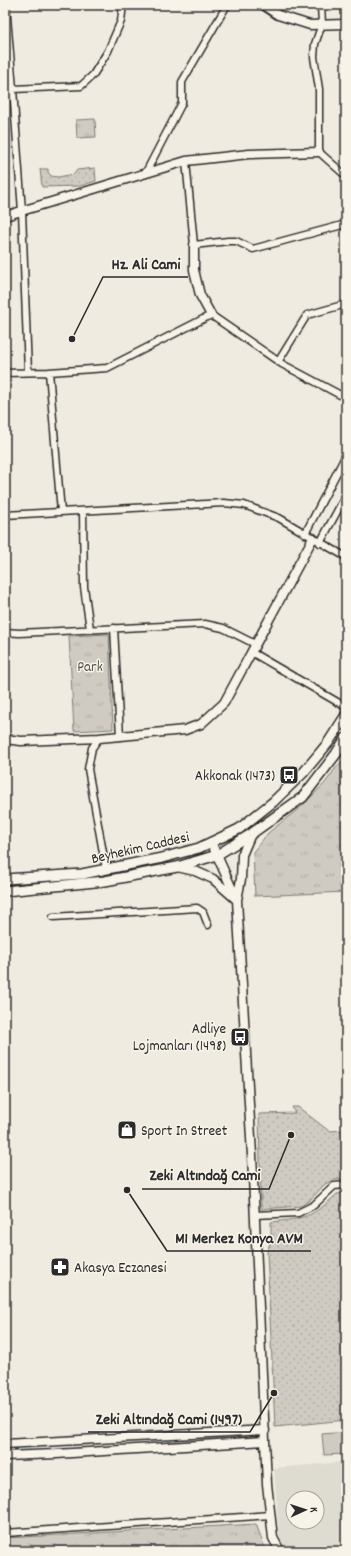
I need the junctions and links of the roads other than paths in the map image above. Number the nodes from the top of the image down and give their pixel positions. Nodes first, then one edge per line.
1 (6, 5) edge
2 (124, 5) edge
3 (227, 5) edge
4 (264, 5) edge
5 (321, 5) edge
6 (322, 24) junction
7 (346, 24) edge
8 (5, 89) edge
9 (13, 89) junction
10 (319, 152) junction
11 (186, 161) junction
12 (144, 174) junction
13 (346, 176) edge
14 (22, 211) junction
15 (5, 216) edge
16 (346, 224) edge
17 (194, 245) junction
18 (346, 304) edge
19 (211, 315) junction
20 (278, 362) junction
21 (28, 372) junction
22 (49, 372) junction
23 (5, 373) edge
24 (346, 398) edge
25 (346, 455) edge
26 (346, 495) edge
27 (83, 511) junction
28 (61, 512) junction
29 (5, 515) edge
30 (305, 534) junction
31 (317, 541) junction
32 (346, 558) edge
33 (114, 628) junction
34 (90, 629) junction
35 (5, 632) edge
36 (255, 644) junction
37 (251, 652) junction
38 (346, 707) edge
39 (346, 715) edge
40 (120, 736) junction
41 (99, 738) junction
42 (346, 738) edge
43 (5, 739) edge
44 (346, 749) edge
45 (336, 754) junction
46 (251, 834) junction
47 (211, 842) junction
48 (217, 855) junction
49 (177, 867) junction
50 (106, 869) junction
51 (5, 879) edge
52 (5, 891) edge
53 (237, 900) junction
54 (53, 917) dead end
55 (208, 925) dead end
56 (346, 1185) edge
57 (255, 1215) junction
58 (265, 1430) junction
59 (265, 1441) junction
60 (5, 1444) edge
61 (5, 1456) edge
62 (271, 1515) junction
63 (5, 1533) edge
64 (280, 1551) edge

1 - 9 street
2 - 9 street
3 - 12 street
4 - 6 street
5 - 6 street
6 - 7 street
6 - 10 street
8 - 9 street
9 - 14 street
10 - 11 street
10 - 13 street
11 - 12 street
11 - 17 street
12 - 14 street
14 - 15 street
14 - 21 street
16 - 17 street
17 - 19 street
18 - 20 street
19 - 20 street
19 - 22 street
20 - 24 street
21 - 22 street
21 - 23 street
22 - 28 street
25 - 30 street
26 - 31 street
27 - 28 street
27 - 30 street
27 - 34 street
28 - 29 street
30 - 31 street
31 - 32 street
31 - 36 street
33 - 34 street
33 - 36 street
33 - 40 street
34 - 35 street
36 - 37 street
37 - 38 street
37 - 40 street
39 - 47 main road, Beyhekim Caddesi
40 - 41 street
41 - 43 street
41 - 50 street
42 - 45 main road, Beyhekim Caddesi
44 - 45 street
45 - 46 main road, Beyhekim Caddesi
46 - 48 main road, Beyhekim Caddesi
46 - 53 street
47 - 48 street
47 - 50 main road, Beyhekim Caddesi
48 - 49 main road, Beyhekim Caddesi
48 - 53 street
49 - 52 main road, Beyhekim Caddesi
49 - 53 street
50 - 51 main road, Beyhekim Caddesi
53 - 57 street
54 - 55 street
56 - 57 street
57 - 58 street
58 - 59 street
58 - 60 street
59 - 61 street
59 - 62 street
62 - 63 street
62 - 64 street

